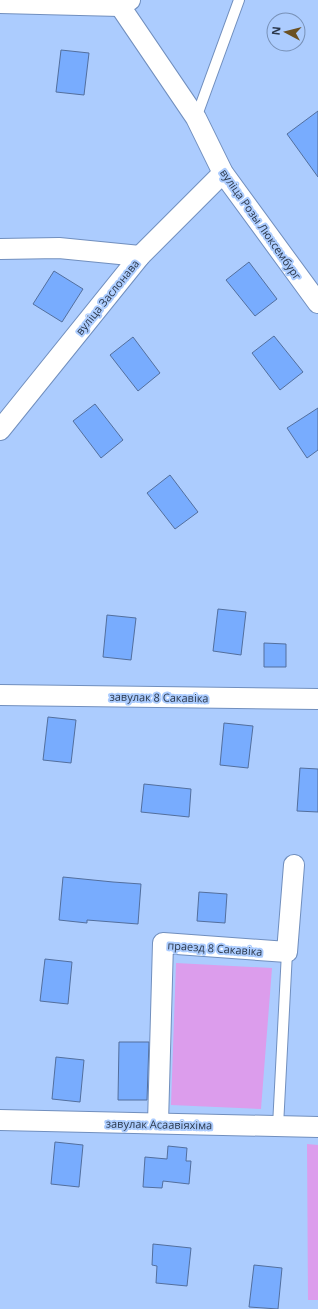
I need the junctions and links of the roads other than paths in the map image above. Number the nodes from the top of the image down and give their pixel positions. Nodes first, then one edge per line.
1 (239, 0) edge
2 (123, 2) edge
3 (0, 4) edge
4 (196, 118) junction
5 (223, 173) junction
6 (0, 249) edge
7 (140, 256) junction
8 (318, 304) edge
9 (0, 430) edge
10 (0, 695) edge
11 (318, 699) edge
12 (294, 865) dead end
13 (286, 952) junction
14 (0, 1120) edge
15 (158, 1123) junction
16 (278, 1126) junction
17 (318, 1127) edge

1 - 4 lane
2 - 3 street
2 - 4 street, вуліца Розы Люксембург
4 - 5 street, вуліца Розы Люксембург
5 - 7 street, вуліца Заслонава
5 - 8 street, вуліца Розы Люксембург
6 - 7 street
7 - 9 street, вуліца Заслонава
10 - 11 street, завулак 8 Сакавіка
12 - 13 street
13 - 15 street, праезд 8 Сакавіка
13 - 16 lane
14 - 15 street, завулак Асаавіяхіма
15 - 16 street, завулак Асаавіяхіма
16 - 17 street, завулак Асаавіяхіма

